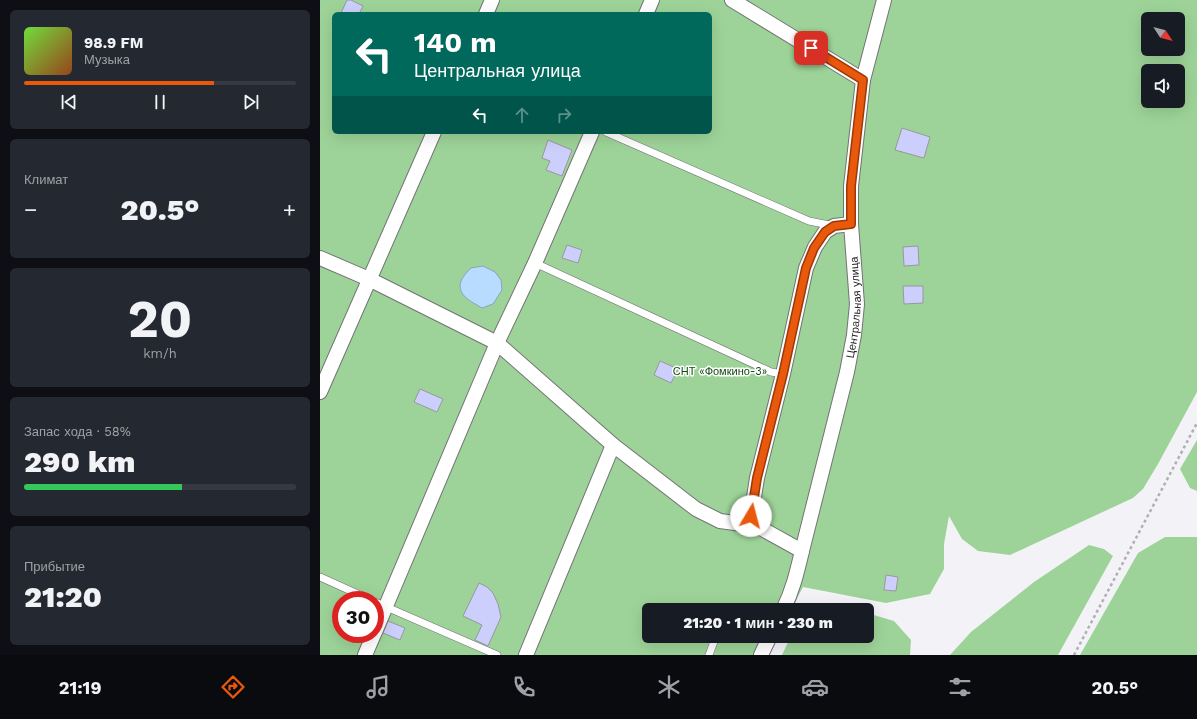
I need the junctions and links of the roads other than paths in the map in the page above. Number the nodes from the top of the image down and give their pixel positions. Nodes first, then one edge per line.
1 (492, 0) edge
2 (652, 0) edge
3 (732, 0) edge
4 (884, 0) edge
5 (487, 12) edge
6 (647, 12) edge
7 (863, 80) junction
8 (433, 134) edge
9 (591, 134) edge
10 (611, 134) edge
11 (851, 224) junction
12 (834, 226) junction
13 (320, 258) edge
14 (535, 263) junction
15 (369, 279) junction
16 (497, 343) junction
17 (783, 374) junction
18 (320, 392) edge
19 (613, 445) junction
20 (757, 526) junction
21 (802, 551) junction
22 (320, 577) edge
23 (351, 591) edge
24 (384, 598) edge
25 (787, 603) edge
26 (384, 606) edge
27 (370, 643) edge
28 (713, 643) edge
29 (767, 643) edge
30 (365, 655) edge
31 (497, 655) edge
32 (526, 655) edge
33 (709, 655) edge
34 (761, 655) edge

1 - 5 street
2 - 6 street
3 - 7 street
4 - 7 street, Центральная улица
7 - 11 street, Центральная улица
8 - 15 street
9 - 14 street
10 - 12 lane
11 - 12 street
11 - 21 street, Центральная улица
12 - 17 street
13 - 15 street
14 - 16 street
14 - 17 lane
15 - 16 street
15 - 18 street
16 - 19 street
16 - 24 street
17 - 20 street
19 - 20 street
19 - 32 street
20 - 21 street
21 - 25 street, Центральная улица
22 - 23 lane
26 - 31 lane
27 - 30 street
28 - 33 lane
29 - 34 street

